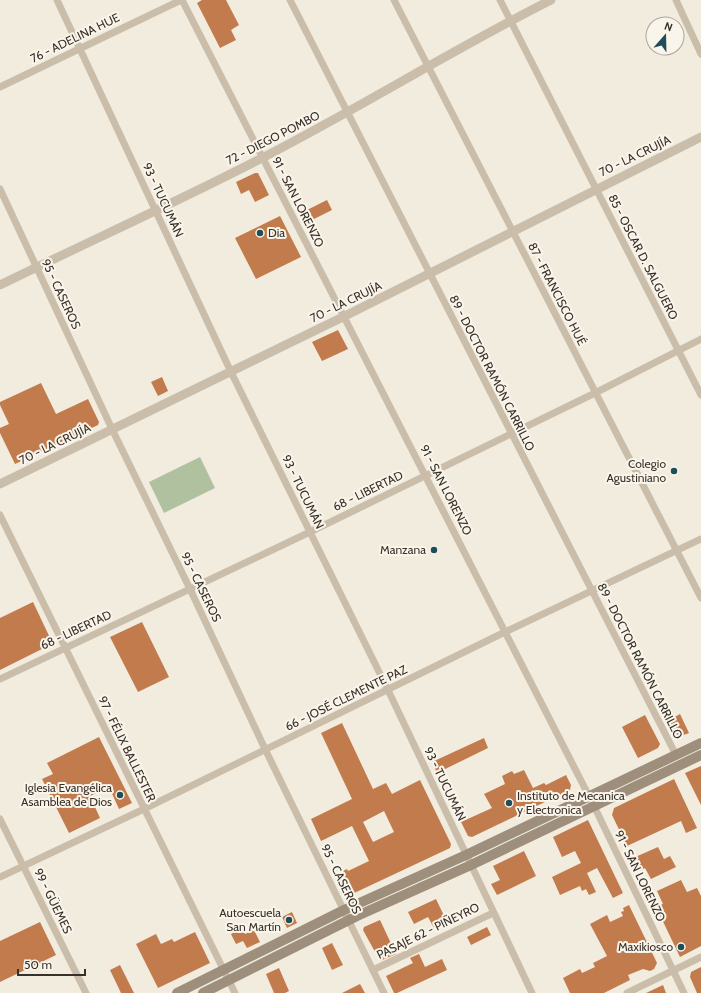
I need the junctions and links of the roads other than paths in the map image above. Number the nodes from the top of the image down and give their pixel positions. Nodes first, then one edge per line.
1 (57, 0) edge
2 (182, 0) edge
3 (290, 0) edge
4 (394, 0) edge
5 (500, 0) edge
6 (551, 0) edge
7 (676, 0) edge
8 (510, 21) junction
9 (80, 48) junction
10 (701, 54) edge
11 (428, 67) junction
12 (0, 87) edge
13 (347, 113) junction
14 (701, 137) edge
15 (263, 158) junction
16 (0, 189) edge
17 (596, 189) junction
18 (156, 211) junction
19 (513, 231) junction
20 (36, 267) junction
21 (429, 274) junction
22 (0, 285) edge
23 (345, 316) junction
24 (701, 339) edge
25 (678, 350) junction
26 (231, 372) junction
27 (595, 393) junction
28 (701, 395) edge
29 (112, 429) junction
30 (511, 434) junction
31 (426, 475) junction
32 (0, 484) edge
33 (0, 515) edge
34 (310, 532) junction
35 (701, 539) edge
36 (677, 550) junction
37 (190, 589) junction
38 (592, 591) junction
39 (701, 598) edge
40 (506, 632) junction
41 (66, 647) junction
42 (0, 679) edge
43 (388, 690) junction
44 (701, 742) edge
45 (265, 749) junction
46 (701, 754) edge
47 (676, 755) junction
48 (589, 797) junction
49 (594, 806) junction
50 (144, 809) junction
51 (0, 819) edge
52 (466, 854) junction
53 (471, 864) junction
54 (24, 867) junction
55 (0, 877) edge
56 (344, 910) junction
57 (493, 913) junction
58 (349, 920) junction
59 (701, 957) edge
60 (224, 970) junction
61 (373, 970) junction
62 (673, 971) junction
63 (229, 980) junction
64 (86, 993) edge
65 (177, 993) edge
66 (203, 993) edge
67 (235, 993) edge
68 (384, 993) edge
69 (532, 993) edge
70 (627, 993) edge
71 (684, 993) edge

1 - 9 street, 93 - TUCUMÁN
2 - 9 street, 76 - ADELINA HUE
2 - 15 street, 91 - SAN LORENZO
3 - 13 street, 89 - DOCTOR RAMÓN CARRILLO
4 - 11 street, 87 - FRANCISCO HUÉ
5 - 8 street, 85 - OSCAR D. SALGUERO
6 - 8 street, 72 - DIEGO POMBO
7 - 10 street
8 - 11 street, 72 - DIEGO POMBO
8 - 17 street, 85 - OSCAR D. SALGUERO
9 - 12 street, 76 - ADELINA HUE
9 - 18 street, 93 - TUCUMÁN
11 - 13 street, 72 - DIEGO POMBO
11 - 19 street, 87 - FRANCISCO HUÉ
13 - 15 street, 72 - DIEGO POMBO
13 - 21 street, 89 - DOCTOR RAMÓN CARRILLO
14 - 17 street, 70 - LA CRUJÍA
15 - 18 street, 72 - DIEGO POMBO
15 - 23 street, 91 - SAN LORENZO
16 - 20 street, 95 - CASEROS
17 - 19 street, 70 - LA CRUJÍA
17 - 25 street, 85 - OSCAR D. SALGUERO
18 - 20 street, 72 - DIEGO POMBO
18 - 26 street, 93 - TUCUMÁN
19 - 21 street, 70 - LA CRUJÍA
19 - 27 street, 87 - FRANCISCO HUÉ
20 - 22 street, 72 - DIEGO POMBO
20 - 29 street, 95 - CASEROS
21 - 23 street, 70 - LA CRUJÍA
21 - 30 street, 89 - DOCTOR RAMÓN CARRILLO
23 - 26 street, 70 - LA CRUJÍA
23 - 31 street, 91 - SAN LORENZO
24 - 25 street, 68 - LIBERTAD
25 - 27 street, 68 - LIBERTAD
25 - 28 street, 85 - OSCAR D. SALGUERO
26 - 29 street, 70 - LA CRUJÍA
26 - 34 street, 93 - TUCUMÁN
27 - 30 street, 68 - LIBERTAD
27 - 36 street, 87 - FRANCISCO HUÉ
29 - 32 street, 70 - LA CRUJÍA
29 - 37 street, 95 - CASEROS
30 - 31 street, 68 - LIBERTAD
30 - 38 street, 89 - DOCTOR RAMÓN CARRILLO
31 - 34 street, 68 - LIBERTAD
31 - 40 street, 91 - SAN LORENZO
33 - 41 street, 97 - FÉLIX BALLESTER
34 - 37 street, 68 - LIBERTAD
34 - 43 street, 93 - TUCUMÁN
35 - 36 street, 66 - JOSÉ CLEMENTE PAZ
36 - 38 street, 66 - JOSÉ CLEMENTE PAZ
36 - 39 street, 87 - FRANCISCO HUÉ
37 - 41 street, 68 - LIBERTAD
37 - 45 street, 95 - CASEROS
38 - 40 street, 66 - JOSÉ CLEMENTE PAZ
38 - 47 street, 89 - DOCTOR RAMÓN CARRILLO
40 - 43 street, 66 - JOSÉ CLEMENTE PAZ
40 - 48 street, 91 - SAN LORENZO
41 - 42 street, 68 - LIBERTAD
41 - 50 street, 97 - FÉLIX BALLESTER
43 - 45 street, 66 - JOSÉ CLEMENTE PAZ
43 - 52 street, 93 - TUCUMÁN
44 - 47 main road
45 - 50 street, 66 - JOSÉ CLEMENTE PAZ
45 - 56 street, 95 - CASEROS
46 - 49 main road
47 - 48 main road
48 - 49 street, 91 - SAN LORENZO
48 - 52 main road
49 - 53 main road
49 - 62 street, 91 - SAN LORENZO
50 - 54 street, 66 - JOSÉ CLEMENTE PAZ
50 - 60 street, 97 - FÉLIX BALLESTER
51 - 54 street, 99 - GÜEMES
52 - 53 street, 93 - TUCUMÁN
52 - 56 main road
53 - 57 street, 93 - TUCUMÁN
53 - 58 main road
54 - 55 street, 66 - JOSÉ CLEMENTE PAZ
54 - 64 street, 99 - GÜEMES
56 - 58 street, 95 - CASEROS
56 - 60 main road
57 - 61 street, PASAJE 62 - PIÑEYRO
57 - 69 street, 93 - TUCUMÁN
58 - 61 street, 95 - CASEROS
58 - 63 main road
59 - 62 street
60 - 63 street, 97 - FÉLIX BALLESTER
60 - 65 main road
61 - 68 street, 95 - CASEROS
62 - 70 street
62 - 71 street, 91 - SAN LORENZO
63 - 66 main road
63 - 67 street, 97 - FÉLIX BALLESTER

